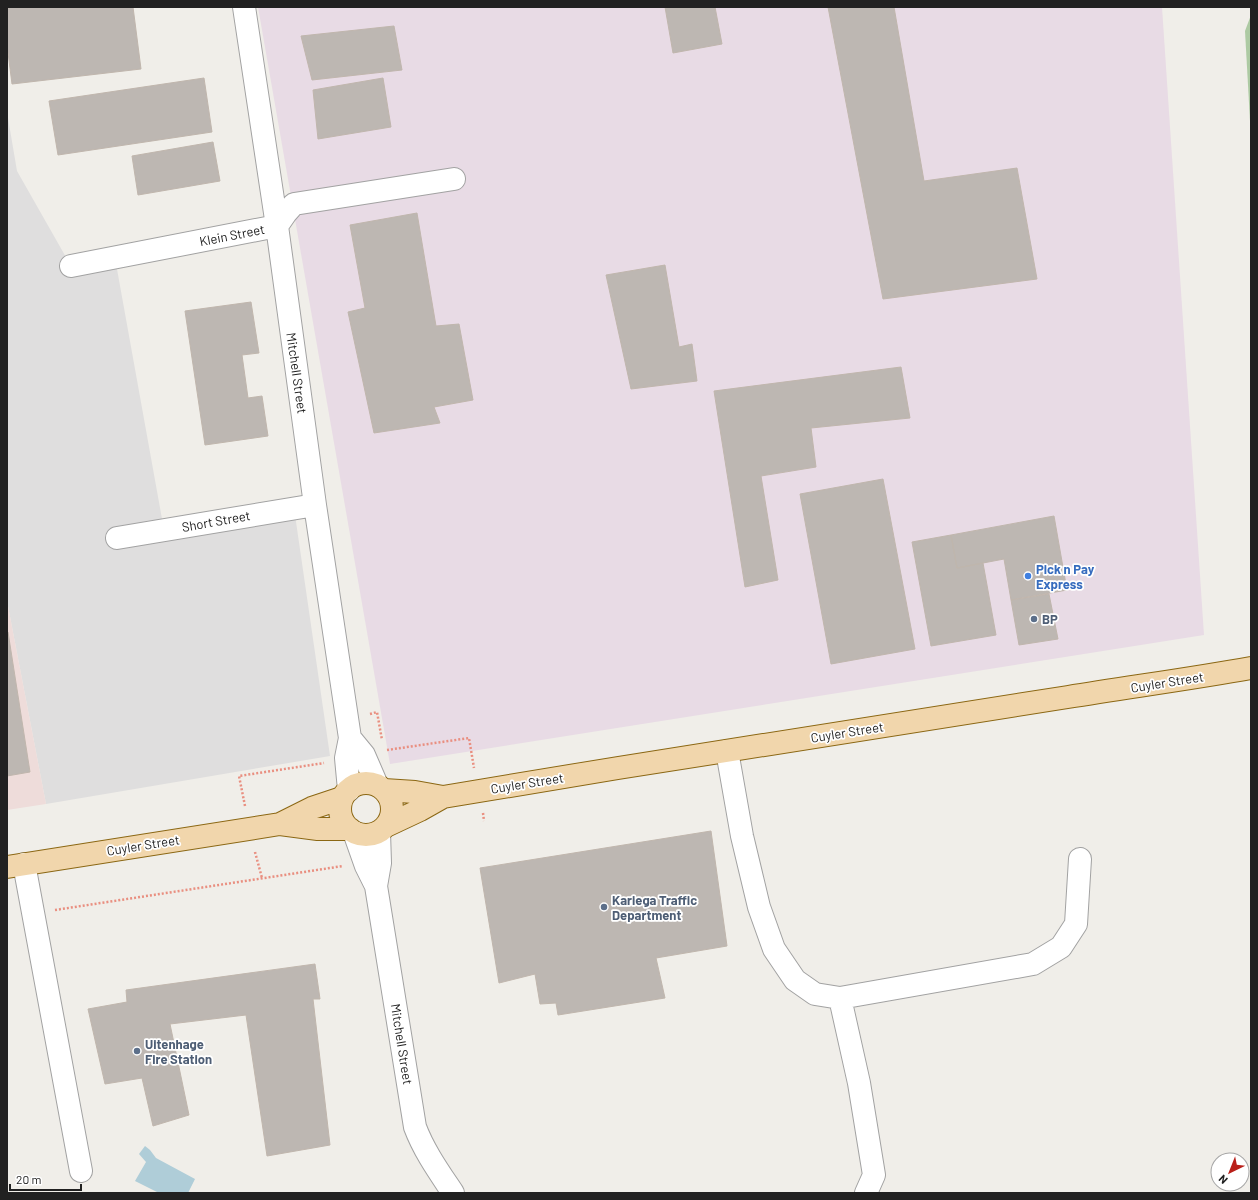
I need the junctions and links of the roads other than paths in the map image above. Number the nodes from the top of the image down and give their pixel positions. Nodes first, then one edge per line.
1 (244, 7) edge
2 (454, 179) dead end
3 (277, 226) junction
4 (72, 266) dead end
5 (315, 505) junction
6 (117, 538) dead end
7 (1251, 668) edge
8 (349, 729) junction
9 (727, 751) junction
10 (380, 788) junction
11 (346, 794) junction
12 (443, 797) junction
13 (280, 824) junction
14 (382, 829) junction
15 (352, 830) junction
16 (1080, 859) dead end
17 (15, 866) edge
18 (376, 886) junction
19 (840, 998) junction
20 (81, 1171) dead end
21 (453, 1193) edge
22 (866, 1193) edge

1 - 3 street, Mitchell Street
2 - 3 street, Klein Street
3 - 4 street, Klein Street
3 - 5 street, Mitchell Street
5 - 6 street, Short Street
5 - 8 street, Mitchell Street
7 - 9 main road, Cuyler Street
8 - 10 street
8 - 11 street, Mitchell Street
9 - 12 main road, Cuyler Street
9 - 19 street
10 - 11 main road
10 - 12 main road, Cuyler Street
10 - 14 main road
11 - 13 main road, Cuyler Street
11 - 15 main road
12 - 14 main road, Cuyler Street
13 - 15 main road, Cuyler Street
13 - 17 main road, Cuyler Street
14 - 15 main road
14 - 18 street, Mitchell Street
15 - 18 street, Mitchell Street
16 - 19 street
17 - 20 street
18 - 21 street, Mitchell Street
19 - 22 street

